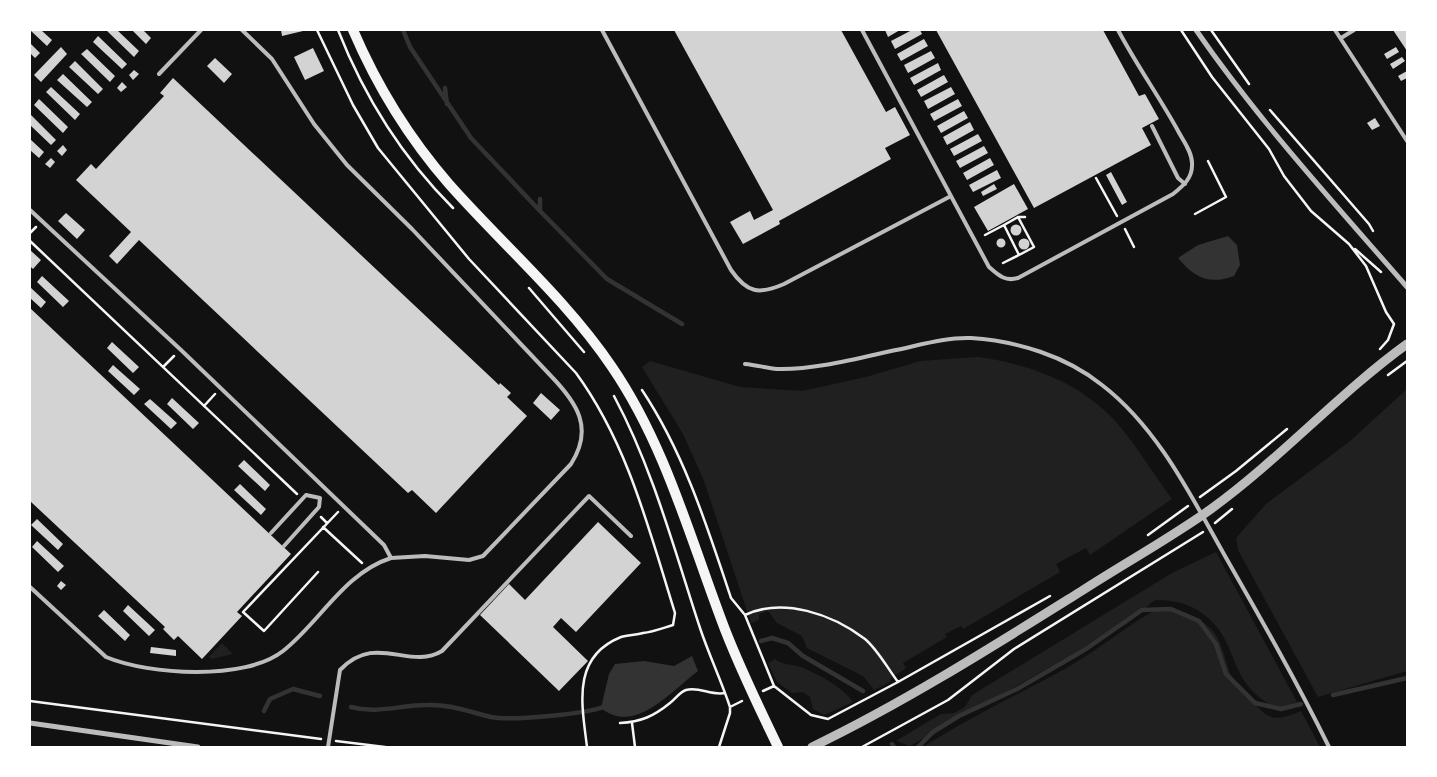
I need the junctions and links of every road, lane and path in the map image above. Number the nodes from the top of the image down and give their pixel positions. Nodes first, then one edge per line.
1 (201, 30) edge
2 (242, 30) edge
3 (317, 30) edge
4 (338, 30) edge
5 (353, 30) edge
6 (602, 30) edge
7 (862, 30) edge
8 (1118, 30) edge
9 (1181, 30) edge
10 (1196, 30) edge
11 (1211, 30) edge
12 (1335, 30) edge
13 (1354, 30) edge
14 (1341, 38) junction
15 (159, 74) dead end
16 (1253, 89) dead end
17 (1265, 104) dead end
18 (1152, 126) dead end
19 (1407, 141) edge
20 (1208, 161) dead end
21 (1096, 178) dead end
22 (1185, 184) junction
23 (951, 196) junction
24 (30, 210) edge
25 (454, 210) dead end
26 (1195, 214) dead end
27 (1018, 217) junction
28 (1025, 217) dead end
29 (1121, 222) junction
30 (1369, 224) dead end
31 (1004, 225) junction
32 (985, 235) dead end
33 (30, 241) edge
34 (1134, 247) dead end
35 (1019, 255) junction
36 (1003, 263) dead end
37 (1407, 287) edge
38 (529, 288) dead end
39 (1407, 344) edge
40 (1376, 353) dead end
41 (587, 356) dead end
42 (746, 364) dead end
43 (220, 388) junction
44 (613, 394) dead end
45 (204, 406) junction
46 (1294, 423) dead end
47 (328, 491) junction
48 (320, 498) junction
49 (302, 500) junction
50 (1194, 501) junction
51 (343, 506) junction
52 (315, 512) junction
53 (1203, 514) junction
54 (327, 523) junction
55 (323, 527) junction
56 (1210, 527) junction
57 (271, 533) dead end
58 (631, 536) dead end
59 (1140, 540) dead end
60 (284, 546) dead end
61 (391, 558) junction
62 (368, 568) junction
63 (318, 572) dead end
64 (30, 587) edge
65 (1057, 592) dead end
66 (898, 682) junction
67 (725, 692) junction
68 (30, 701) edge
69 (30, 723) edge
70 (620, 723) dead end
71 (632, 723) junction
72 (329, 740) junction
73 (198, 747) edge
74 (328, 747) edge
75 (385, 747) edge
76 (587, 747) edge
77 (635, 747) edge
78 (719, 747) edge
79 (778, 747) edge
80 (812, 747) edge
81 (862, 747) edge
82 (1329, 747) edge

1 - 15 lane
2 - 61 lane
3 - 76 path
4 - 25 path
5 - 79 main road
6 - 23 lane
7 - 23 lane
8 - 22 lane
9 - 40 path
10 - 37 street
11 - 16 path
12 - 14 lane
13 - 14 lane
14 - 19 lane
17 - 30 path
18 - 22 lane
20 - 26 path
21 - 29 path
22 - 29 lane
23 - 29 lane
24 - 43 lane
27 - 28 path
27 - 31 path
27 - 35 path
29 - 34 path
31 - 32 path
31 - 35 path
33 - 45 path
35 - 36 path
38 - 41 path
39 - 53 street
42 - 50 lane
43 - 45 path
43 - 47 lane
44 - 67 path
45 - 49 path
46 - 50 path
47 - 48 lane
47 - 51 lane
48 - 49 lane
48 - 52 lane
49 - 57 lane
50 - 53 lane
50 - 59 path
51 - 54 path
51 - 61 lane
52 - 54 path
52 - 60 lane
53 - 56 lane
53 - 80 street
54 - 55 path
55 - 62 path
55 - 63 path
56 - 81 path
56 - 82 lane
58 - 72 lane
61 - 62 lane
62 - 64 lane
65 - 66 path
66 - 66 path
67 - 71 path
67 - 78 path
68 - 72 path
69 - 73 street
70 - 71 path
71 - 77 path
72 - 74 lane
72 - 75 path

